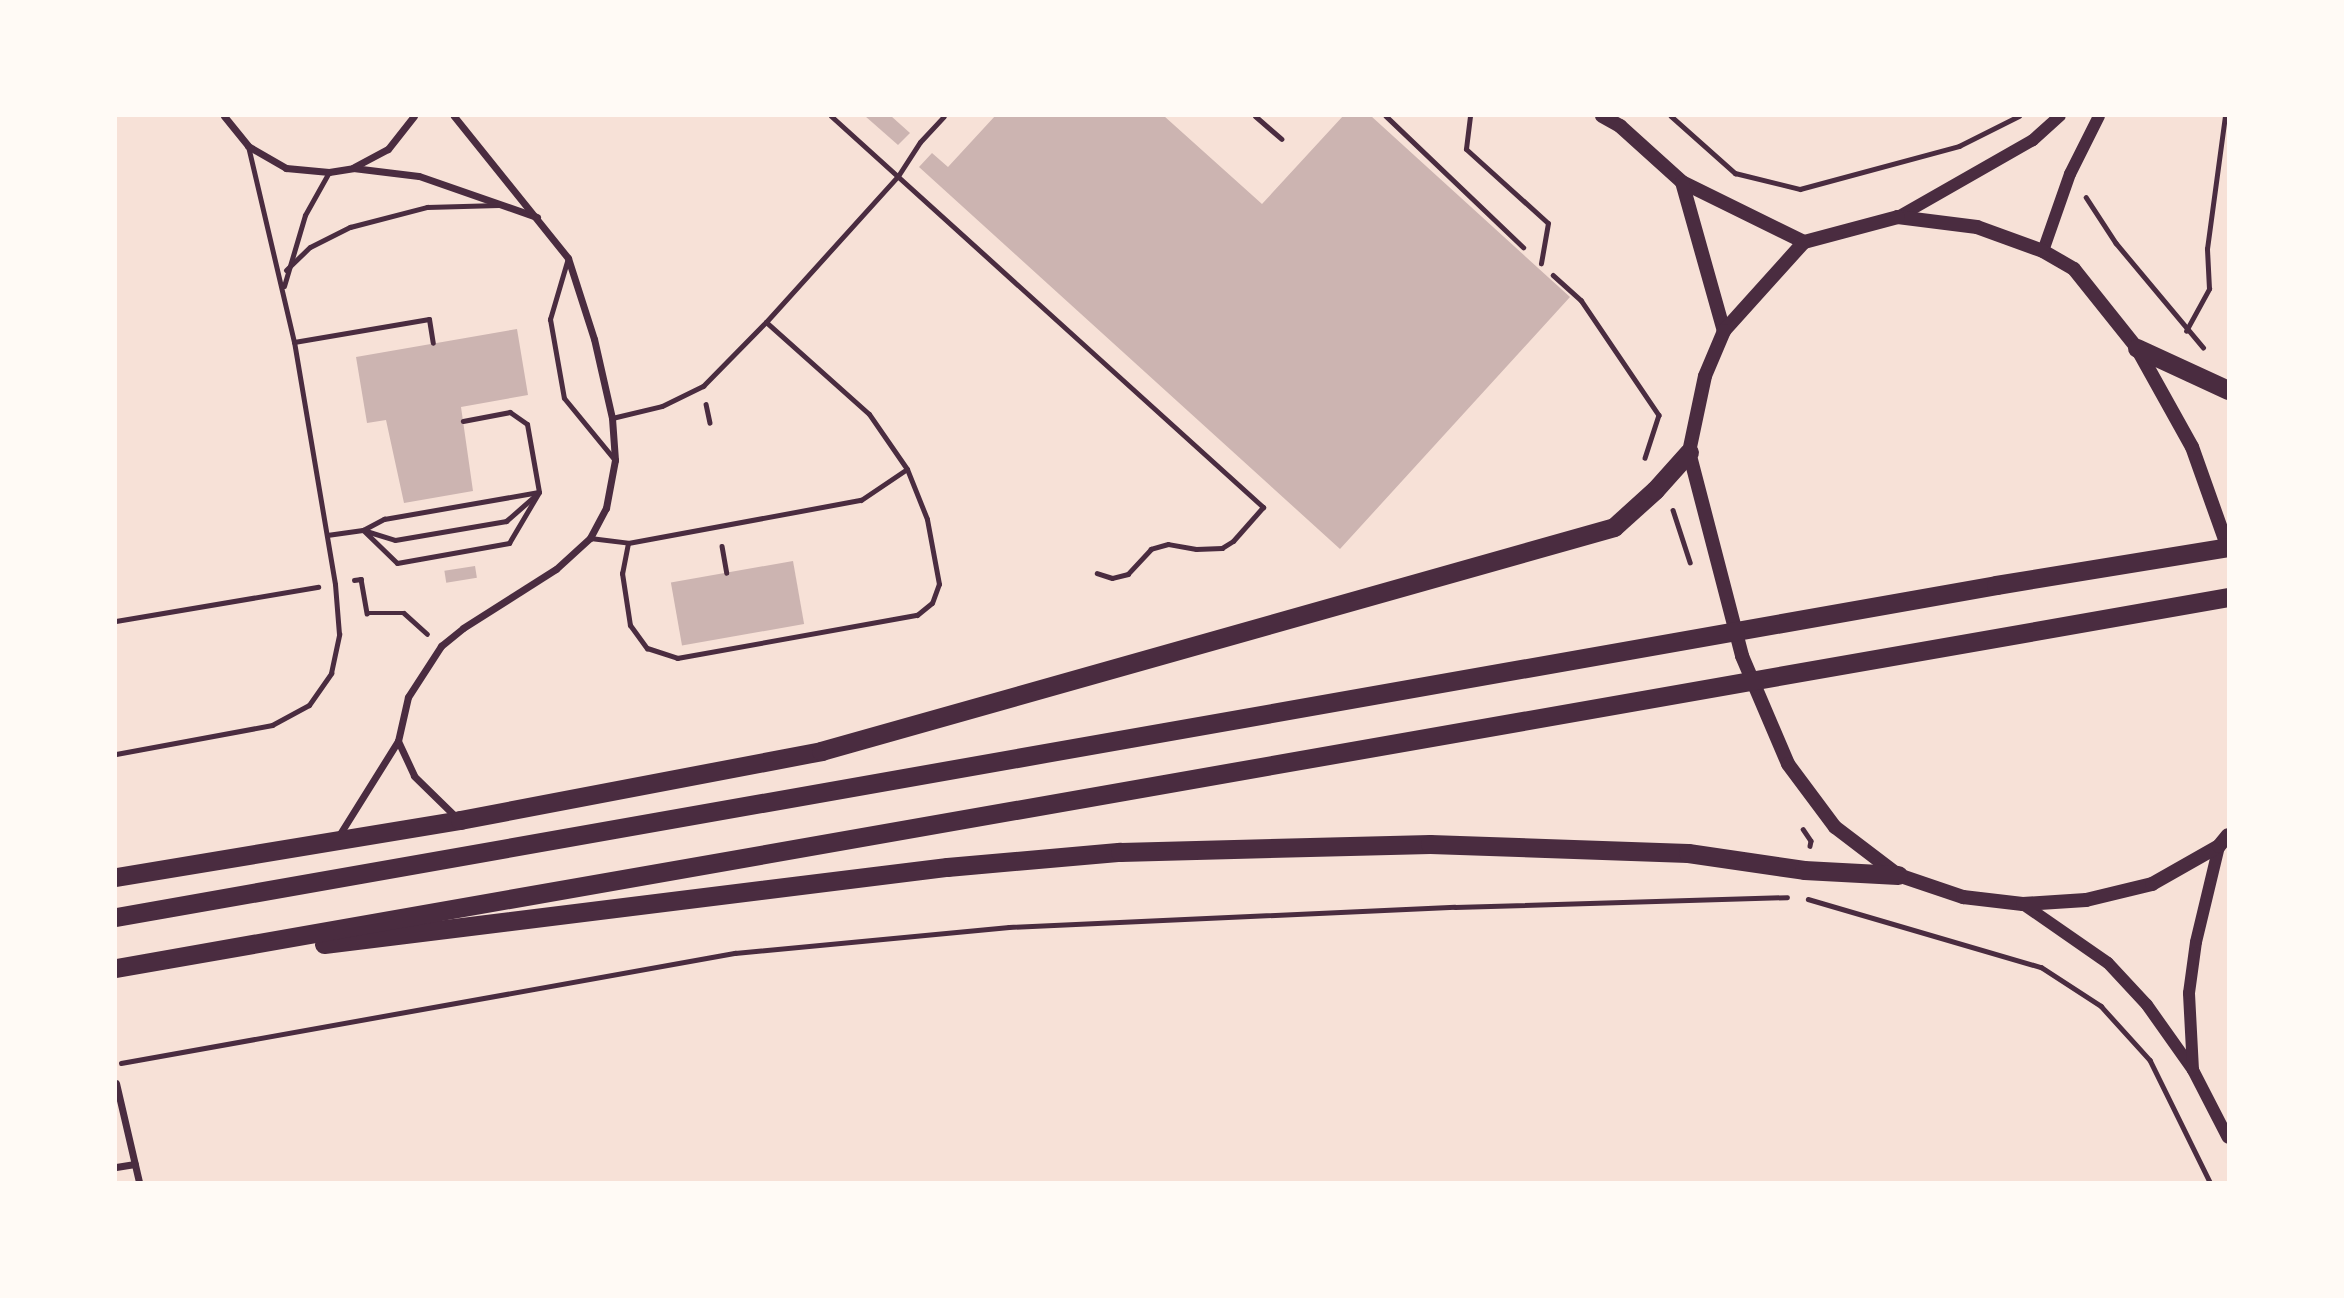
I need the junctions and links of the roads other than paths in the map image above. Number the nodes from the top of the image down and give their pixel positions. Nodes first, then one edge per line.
1 (224, 116) edge
2 (414, 116) edge
3 (454, 116) edge
4 (831, 116) edge
5 (944, 116) edge
6 (1255, 116) edge
7 (1470, 116) edge
8 (1602, 116) edge
9 (2060, 116) edge
10 (2099, 116) edge
11 (1281, 139) dead end
12 (248, 146) junction
13 (353, 168) junction
14 (329, 172) junction
15 (898, 176) junction
16 (1682, 182) junction
17 (505, 205) junction
18 (1898, 217) junction
19 (538, 218) junction
20 (1804, 242) junction
21 (2043, 251) junction
22 (568, 258) junction
23 (1541, 264) road end
24 (286, 270) junction
25 (284, 290) junction
26 (766, 322) junction
27 (1724, 331) junction
28 (294, 342) junction
29 (433, 343) dead end
30 (2137, 348) junction
31 (2228, 390) edge
32 (612, 418) junction
33 (463, 421) dead end
34 (1689, 452) junction
35 (615, 460) junction
36 (906, 469) junction
37 (538, 492) junction
38 (363, 530) junction
39 (327, 535) junction
40 (590, 538) junction
41 (628, 543) junction
42 (2228, 548) edge
43 (1097, 573) dead end
44 (2228, 597) edge
45 (398, 741) junction
46 (116, 754) edge
47 (460, 820) junction
48 (2224, 841) edge
49 (336, 842) junction
50 (1898, 875) junction
51 (116, 877) edge
52 (2023, 904) junction
53 (116, 917) edge
54 (116, 969) edge
55 (2193, 1070) junction
56 (116, 1083) edge
57 (2228, 1138) edge
58 (135, 1164) junction
59 (116, 1167) edge
60 (139, 1182) edge

1 - 12 street
2 - 13 street
3 - 19 street
4 - 15 lane
5 - 15 lane
6 - 11 lane
7 - 23 lane
8 - 16 main road
9 - 18 street
10 - 21 street
12 - 14 street
12 - 25 lane
13 - 14 street
13 - 17 street
14 - 24 lane
15 - 26 lane
15 - 43 lane
16 - 20 main road
16 - 27 main road
17 - 19 street
17 - 24 lane
18 - 20 main road
18 - 21 main road
19 - 22 street
20 - 27 main road
21 - 30 main road
22 - 32 street
22 - 35 lane
24 - 25 lane
25 - 28 lane
26 - 32 lane
26 - 36 lane
27 - 34 main road
28 - 29 lane
28 - 39 lane
30 - 31 highway
30 - 42 main road
32 - 35 street
33 - 37 lane
34 - 47 highway
34 - 50 main road
35 - 40 street
36 - 41 lane
36 - 41 lane
37 - 38 lane
37 - 38 lane
37 - 38 lane
38 - 39 lane
39 - 46 lane
40 - 41 lane
40 - 45 street
42 - 53 highway
44 - 54 highway
45 - 47 street
45 - 49 street
47 - 49 highway
48 - 52 main road
48 - 55 street
49 - 51 highway
50 - 52 main road
50 - 54 highway
52 - 55 street
55 - 57 street
56 - 58 street
58 - 59 street
58 - 60 street

